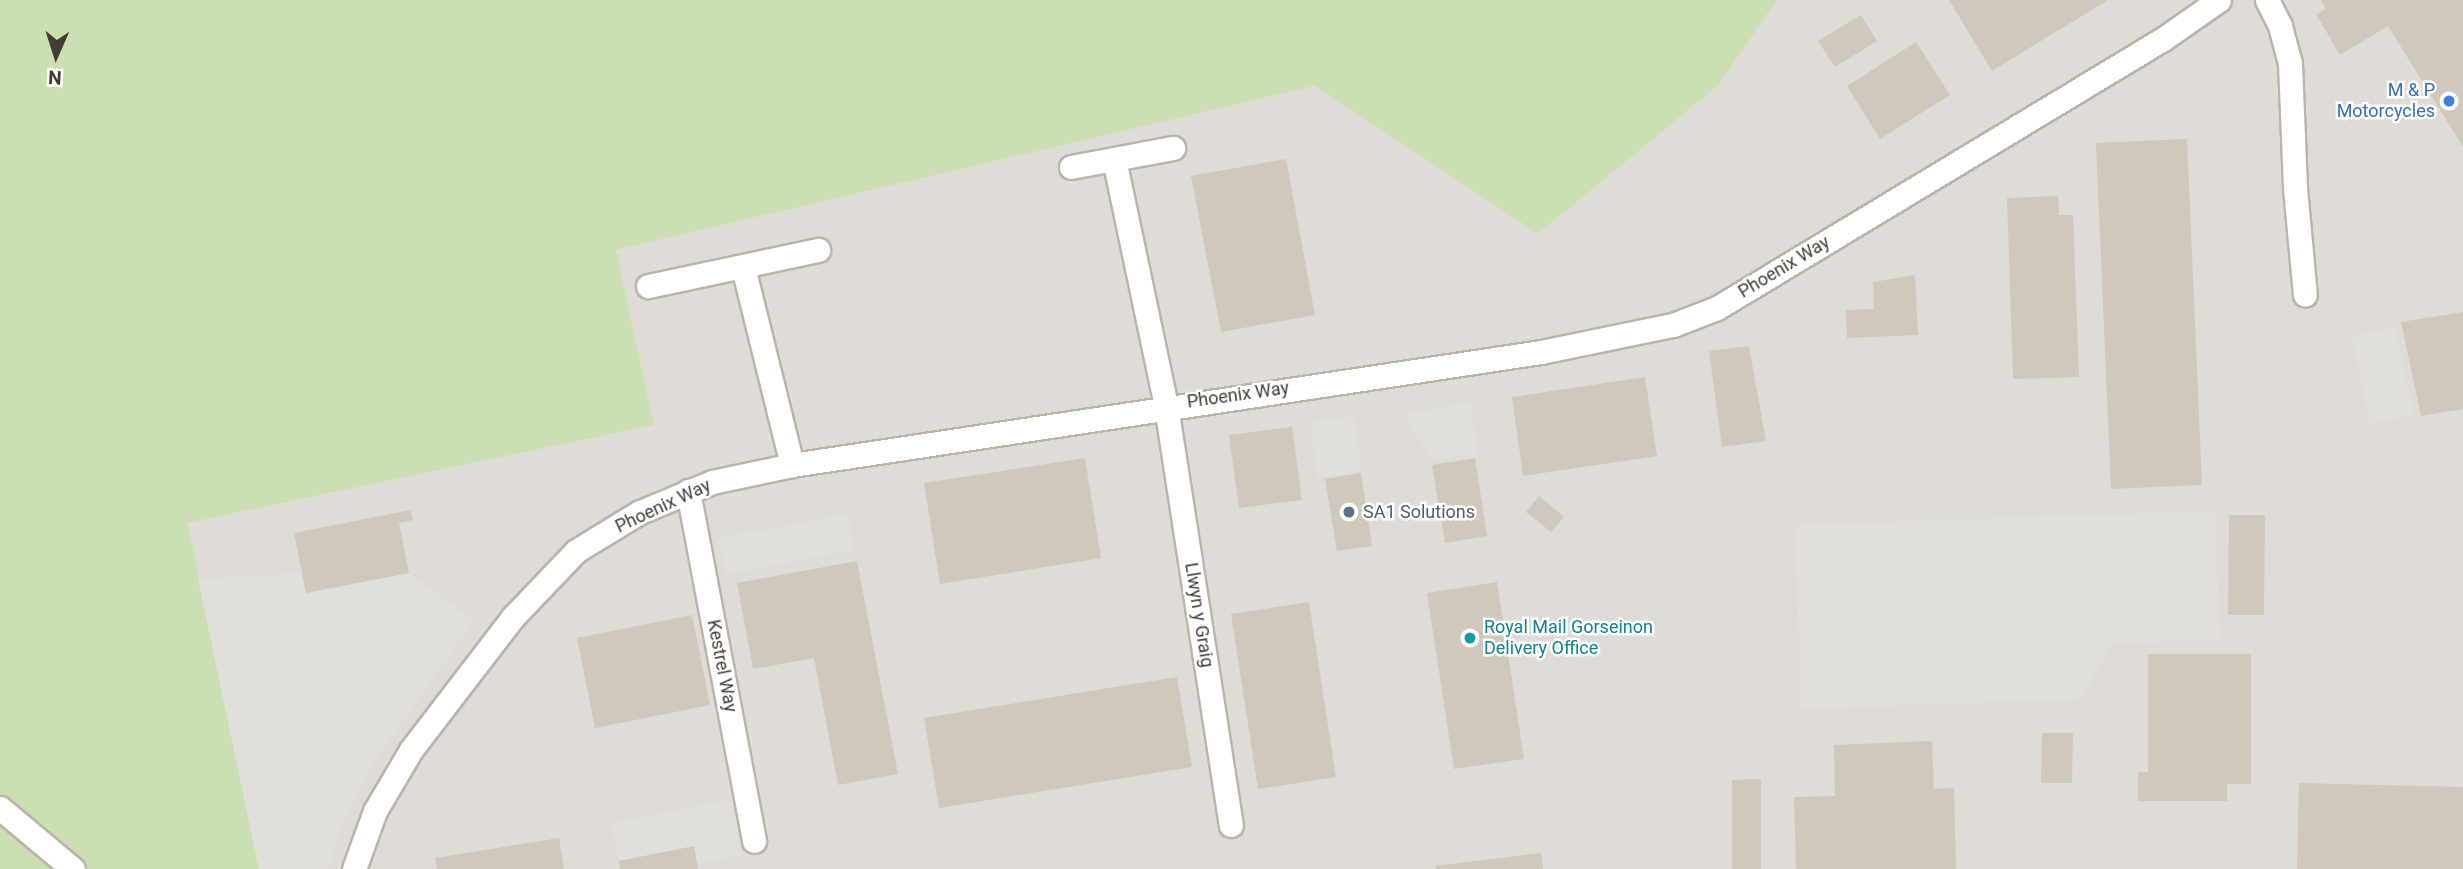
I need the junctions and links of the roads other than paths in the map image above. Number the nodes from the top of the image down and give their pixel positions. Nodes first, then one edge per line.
1 (2220, 0) edge
2 (2267, 0) edge
3 (1173, 148) dead end
4 (1114, 159) junction
5 (1070, 167) dead end
6 (818, 250) dead end
7 (743, 267) junction
8 (648, 286) dead end
9 (2305, 295) dead end
10 (1166, 405) junction
11 (792, 465) junction
12 (688, 491) junction
13 (0, 808) edge
14 (1231, 825) dead end
15 (754, 841) dead end
16 (73, 869) edge
17 (354, 869) edge

1 - 10 street, Phoenix Way
2 - 9 street
3 - 4 street
4 - 5 street
4 - 10 street, Llwyn y Graig
6 - 7 street
7 - 8 street
7 - 11 street
10 - 11 street, Phoenix Way
10 - 14 street, Llwyn y Graig
11 - 12 street, Phoenix Way
12 - 15 street, Kestrel Way
12 - 17 street, Phoenix Way
13 - 16 street

